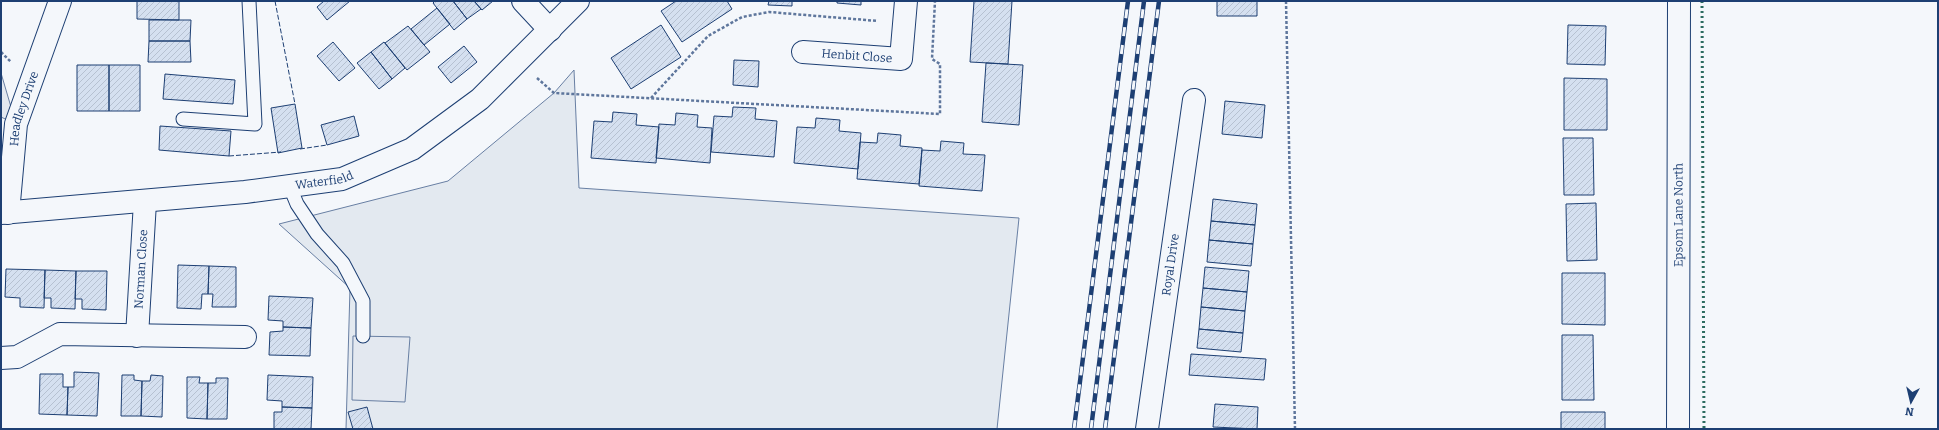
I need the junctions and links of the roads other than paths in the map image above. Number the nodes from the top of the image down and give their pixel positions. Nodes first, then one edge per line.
1 (60, 1) edge
2 (249, 1) edge
3 (523, 1) edge
4 (578, 1) edge
5 (906, 1) edge
6 (1679, 1) edge
7 (550, 30) junction
8 (803, 52) dead end
9 (1194, 100) dead end
10 (183, 119) dead end
11 (290, 187) junction
12 (145, 202) junction
13 (5, 213) edge
14 (137, 336) junction
15 (363, 336) dead end
16 (245, 337) dead end
17 (1, 358) edge
18 (1146, 429) edge
19 (1678, 429) edge

1 - 13 street, Headley Drive
2 - 10 lane
3 - 7 street
4 - 7 street, Waterfield
5 - 8 street, Henbit Close
6 - 19 street, Epsom Lane North
7 - 11 street, Waterfield
9 - 18 street, Royal Drive
11 - 12 street, Waterfield
11 - 15 lane
12 - 13 street, Waterfield
12 - 14 street, Norman Close
14 - 16 street
14 - 17 street

